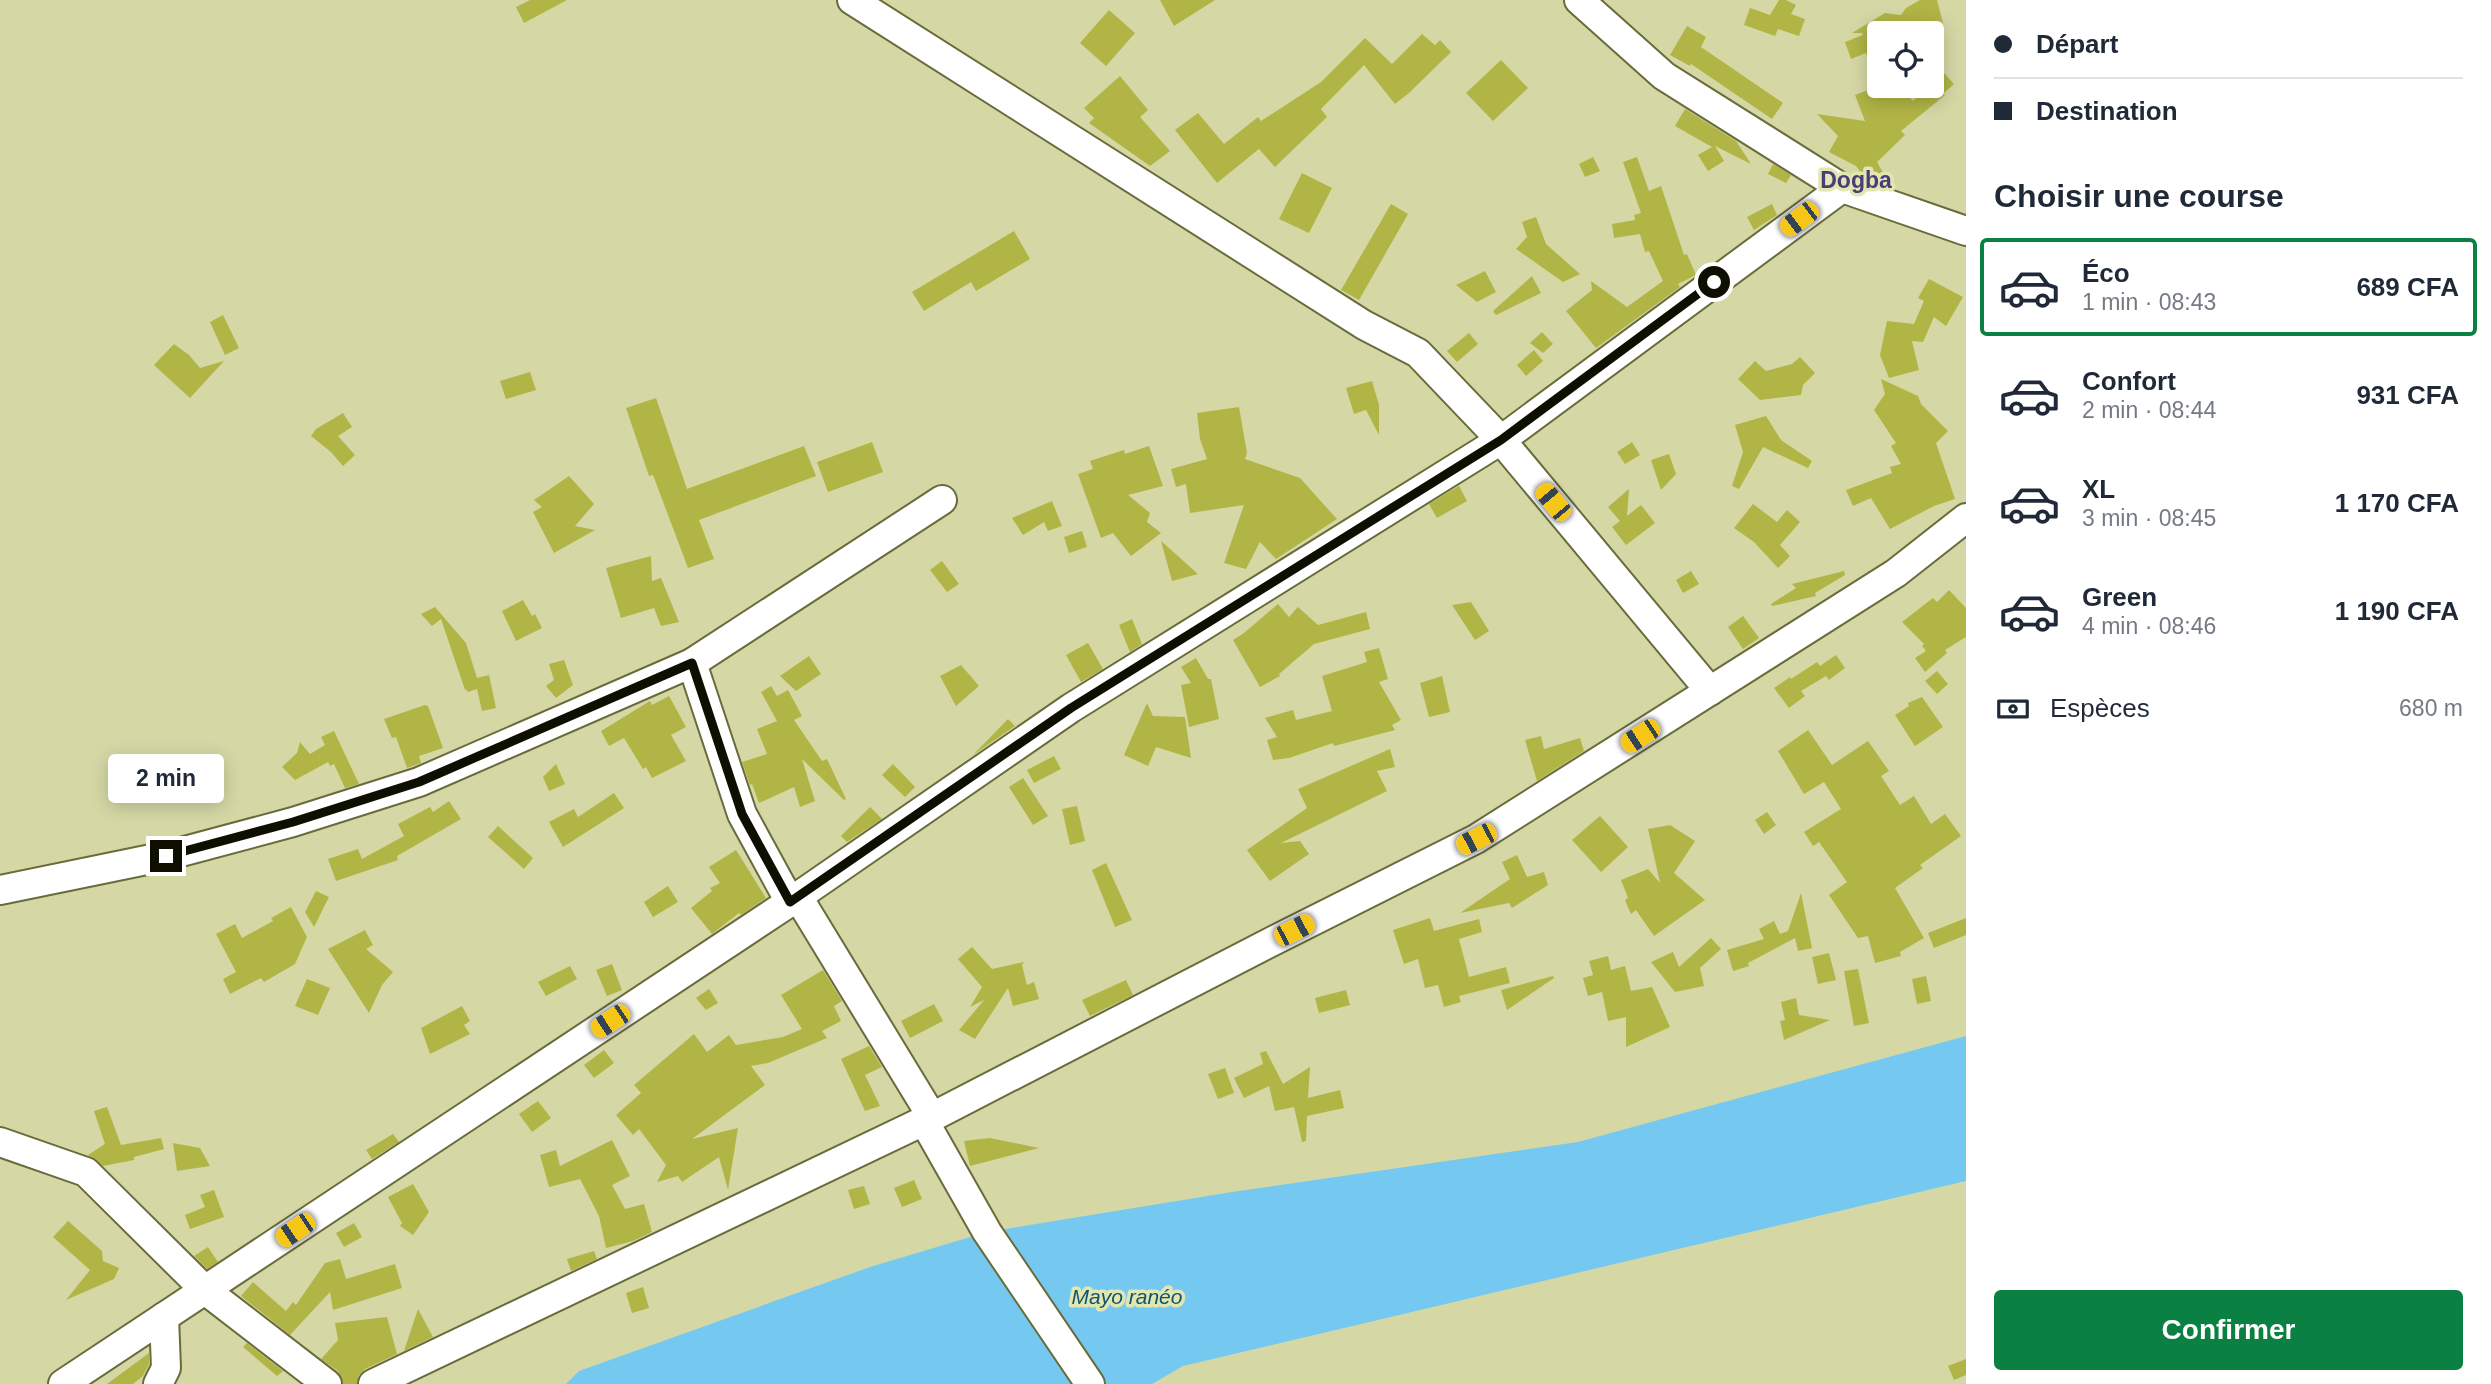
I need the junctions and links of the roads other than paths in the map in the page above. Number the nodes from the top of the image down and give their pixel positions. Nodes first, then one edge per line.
1 (852, 0) edge
2 (1579, 0) edge
3 (1842, 188) junction
4 (1966, 232) edge
5 (1501, 440) junction
6 (942, 500) dead end
7 (1966, 518) edge
8 (692, 663) junction
9 (1710, 691) junction
10 (0, 890) edge
11 (794, 900) junction
12 (928, 1119) junction
13 (0, 1142) edge
14 (205, 1290) junction
15 (164, 1317) junction
16 (63, 1384) edge
17 (158, 1384) edge
18 (327, 1384) edge
19 (373, 1384) edge
20 (1090, 1384) edge

1 - 5 street
2 - 3 street
3 - 4 street
3 - 5 street
5 - 9 street
5 - 11 street
6 - 8 street
7 - 9 street
8 - 10 street
8 - 11 street
9 - 12 street
11 - 12 street
11 - 14 street
12 - 19 street
12 - 20 street
13 - 14 street
14 - 15 street
14 - 18 street
15 - 16 street
15 - 17 street

